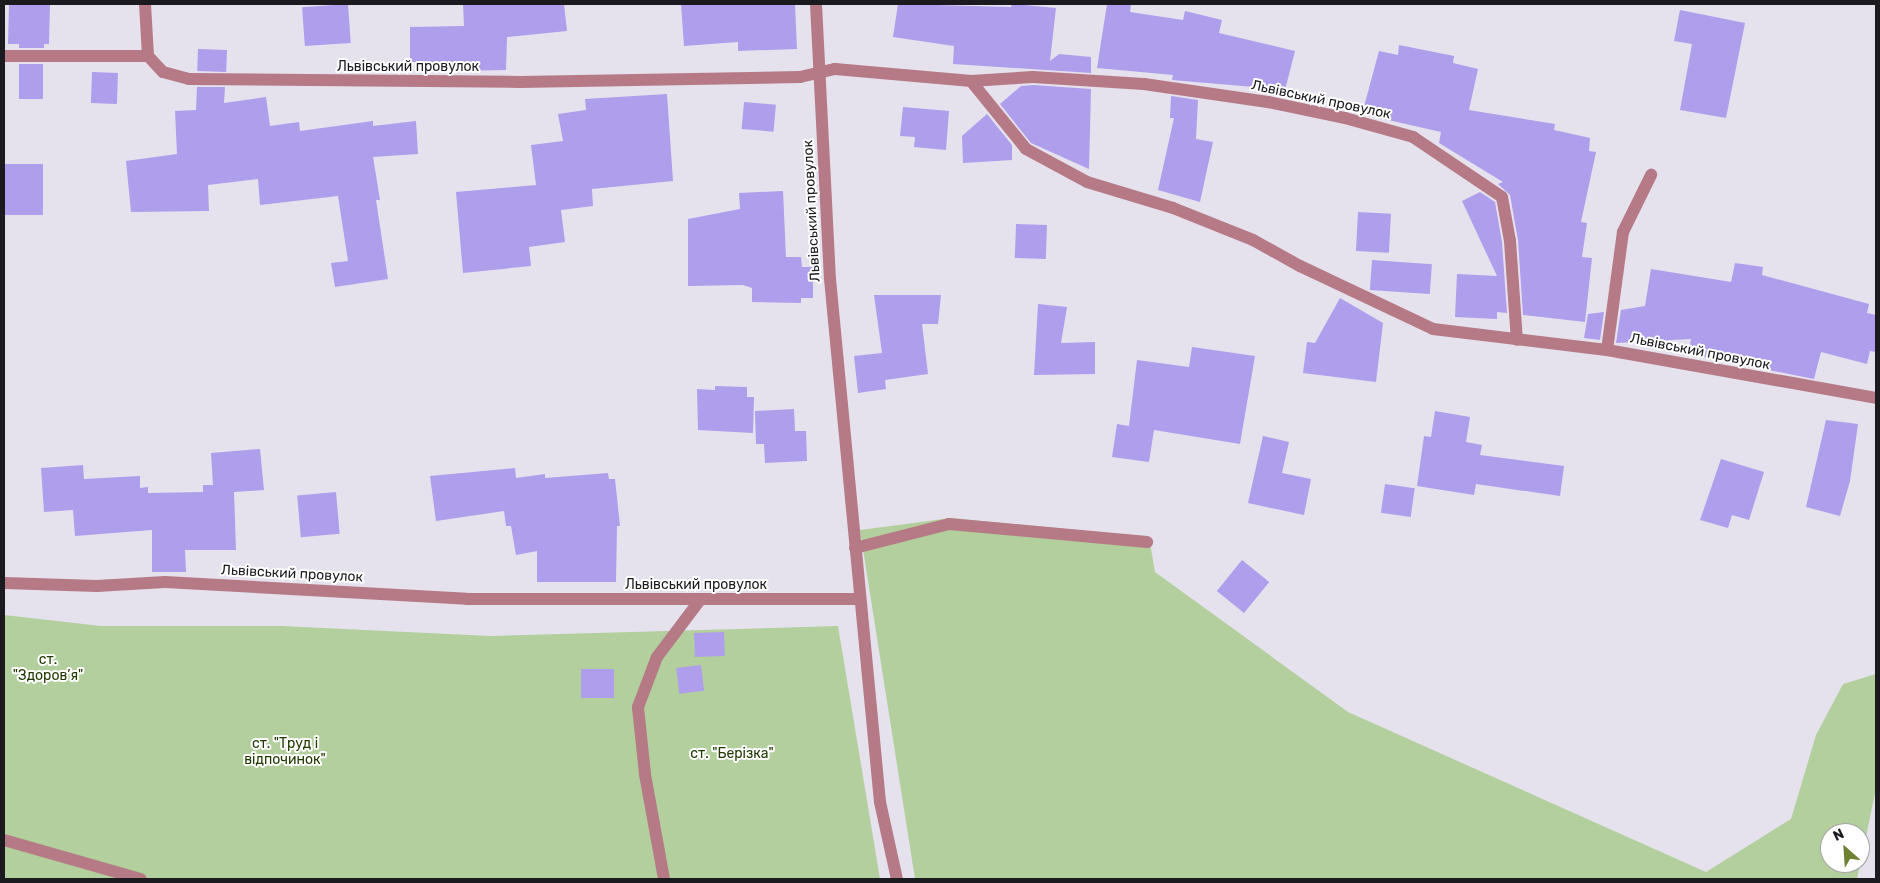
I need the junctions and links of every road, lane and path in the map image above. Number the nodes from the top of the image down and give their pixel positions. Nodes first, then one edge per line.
1 (145, 4) edge
2 (816, 4) edge
3 (4, 56) edge
4 (148, 56) junction
5 (820, 72) junction
6 (971, 81) junction
7 (1652, 174) dead end
8 (1517, 340) junction
9 (1607, 350) junction
10 (1876, 398) edge
11 (1147, 542) dead end
12 (855, 548) junction
13 (4, 583) edge
14 (860, 599) junction
15 (700, 600) junction
16 (4, 840) edge
17 (141, 879) edge
18 (664, 879) edge
19 (897, 879) edge

1 - 4 street
2 - 5 street, Львівський провулок
3 - 4 street
4 - 5 street, Львівський провулок
5 - 6 street, Львівський провулок
5 - 12 street, Львівський провулок
6 - 8 street, Львівський провулок
6 - 8 street, Львівський провулок
7 - 9 street
8 - 9 street, Львівський провулок
9 - 10 street, Львівський провулок
11 - 12 street
12 - 14 street, Львівський провулок
13 - 15 street, Львівський провулок
14 - 15 street, Львівський провулок
14 - 19 street
15 - 18 street
16 - 17 street

